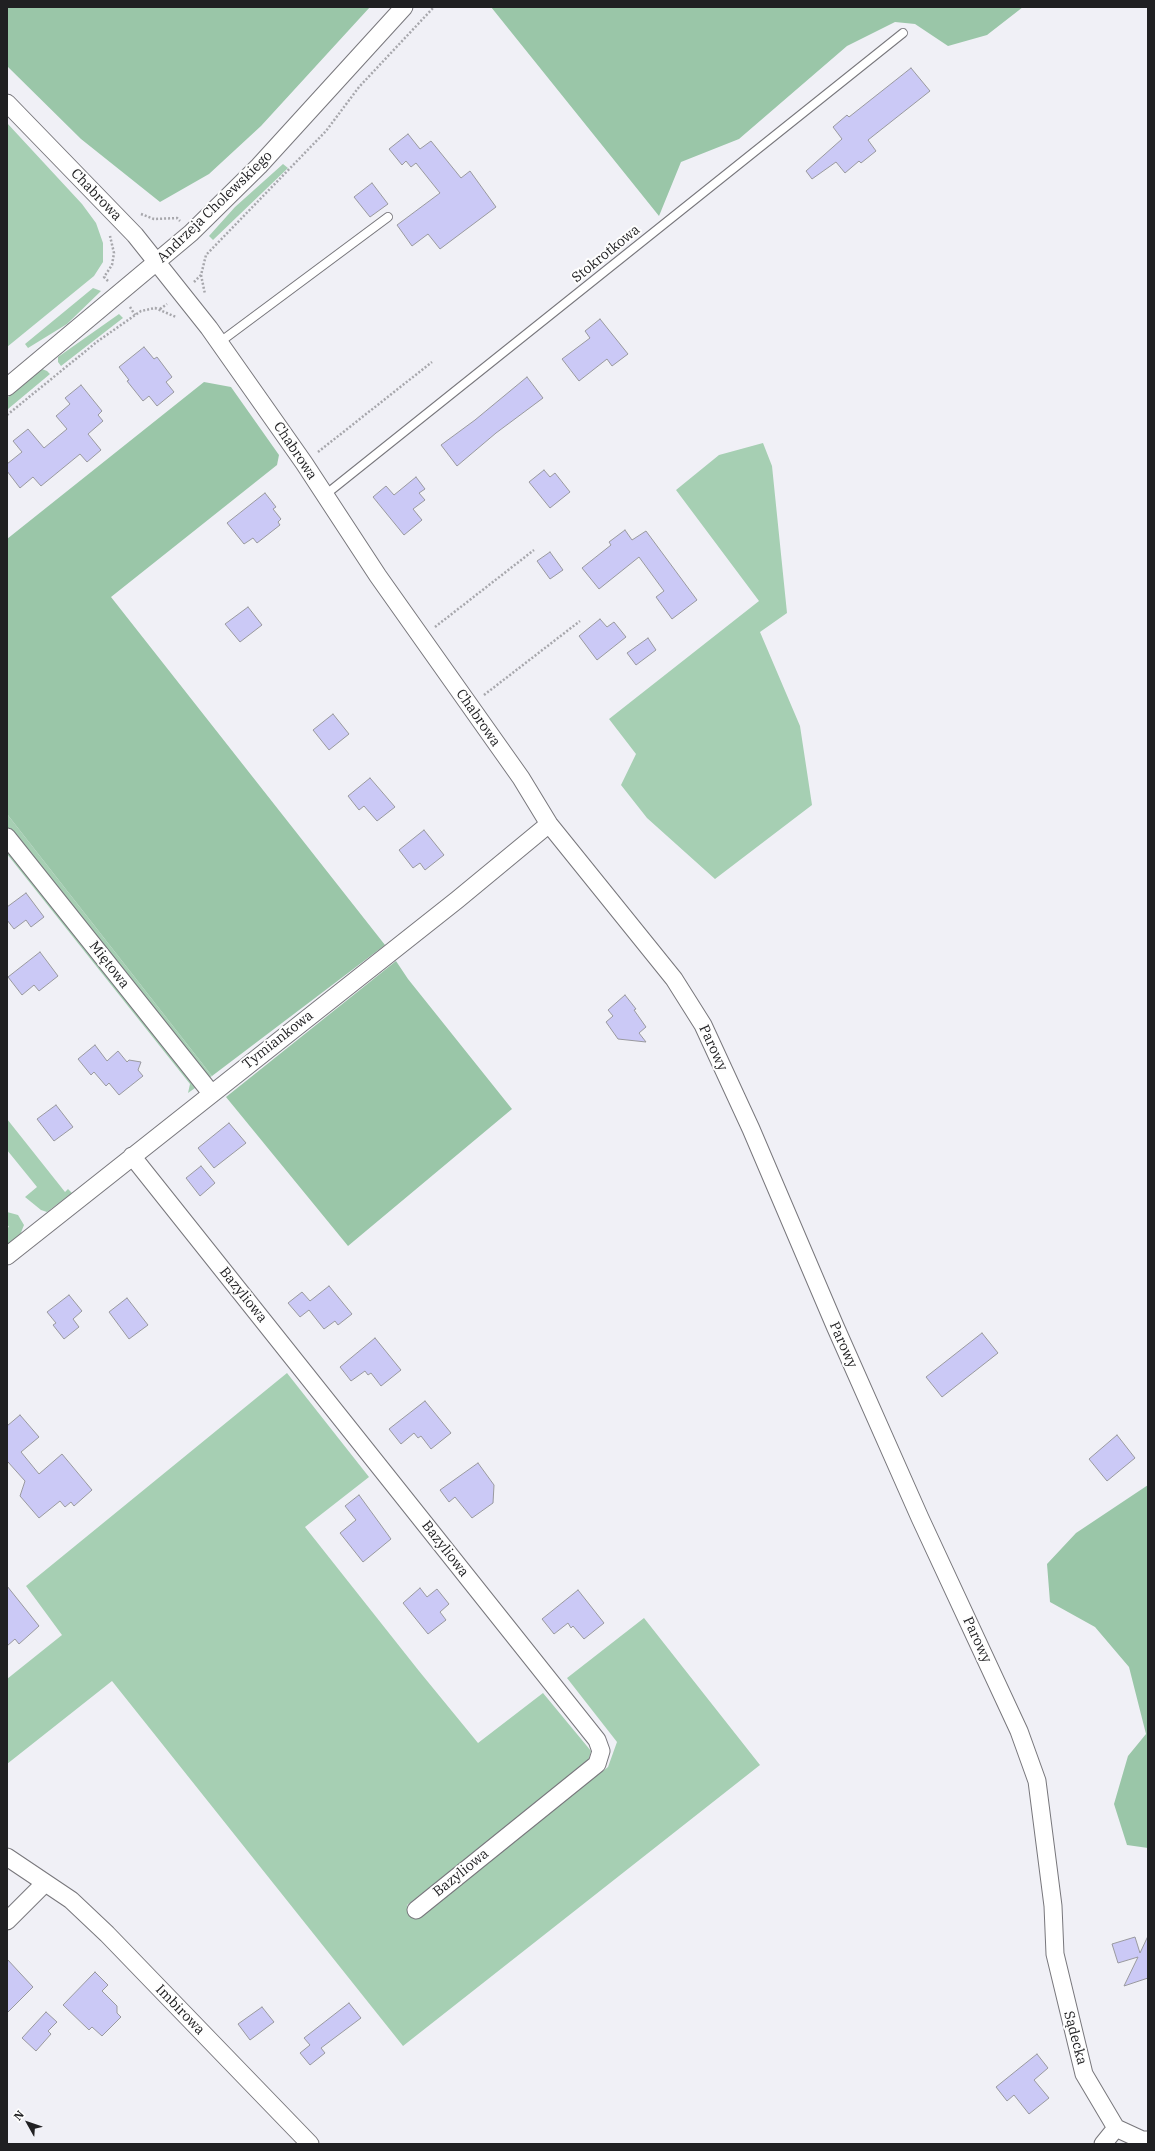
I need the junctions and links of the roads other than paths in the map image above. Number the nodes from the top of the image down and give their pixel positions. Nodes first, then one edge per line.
1 (404, 7) edge
2 (903, 33) dead end
3 (7, 103) edge
4 (388, 217) dead end
5 (157, 262) junction
6 (220, 342) junction
7 (7, 387) edge
8 (325, 495) junction
9 (549, 824) junction
10 (7, 837) edge
11 (211, 1093) junction
12 (132, 1156) junction
13 (7, 1256) edge
14 (7, 1857) edge
15 (45, 1883) junction
16 (1053, 1906) joint
17 (416, 1910) dead end
18 (7, 1921) edge
19 (1116, 2128) junction
20 (1148, 2140) edge
21 (310, 2144) edge
22 (1103, 2144) edge

1 - 5 street, Andrzeja Cholewskiego
2 - 8 lane, Stokrotkowa
3 - 5 street, Chabrowa
4 - 6 lane
5 - 6 street, Chabrowa
5 - 7 street, Andrzeja Cholewskiego
6 - 8 street, Chabrowa
8 - 9 street, Chabrowa
9 - 11 street, Tymiankowa
9 - 16 street, Parowy
10 - 11 street, Miętowa
11 - 12 street, Tymiankowa
12 - 13 street, Tymiankowa
12 - 17 street, Bazyliowa
14 - 15 street, Imbirowa
15 - 18 street
15 - 21 street, Imbirowa
16 - 19 street, Sądecka
19 - 20 street
19 - 22 street

